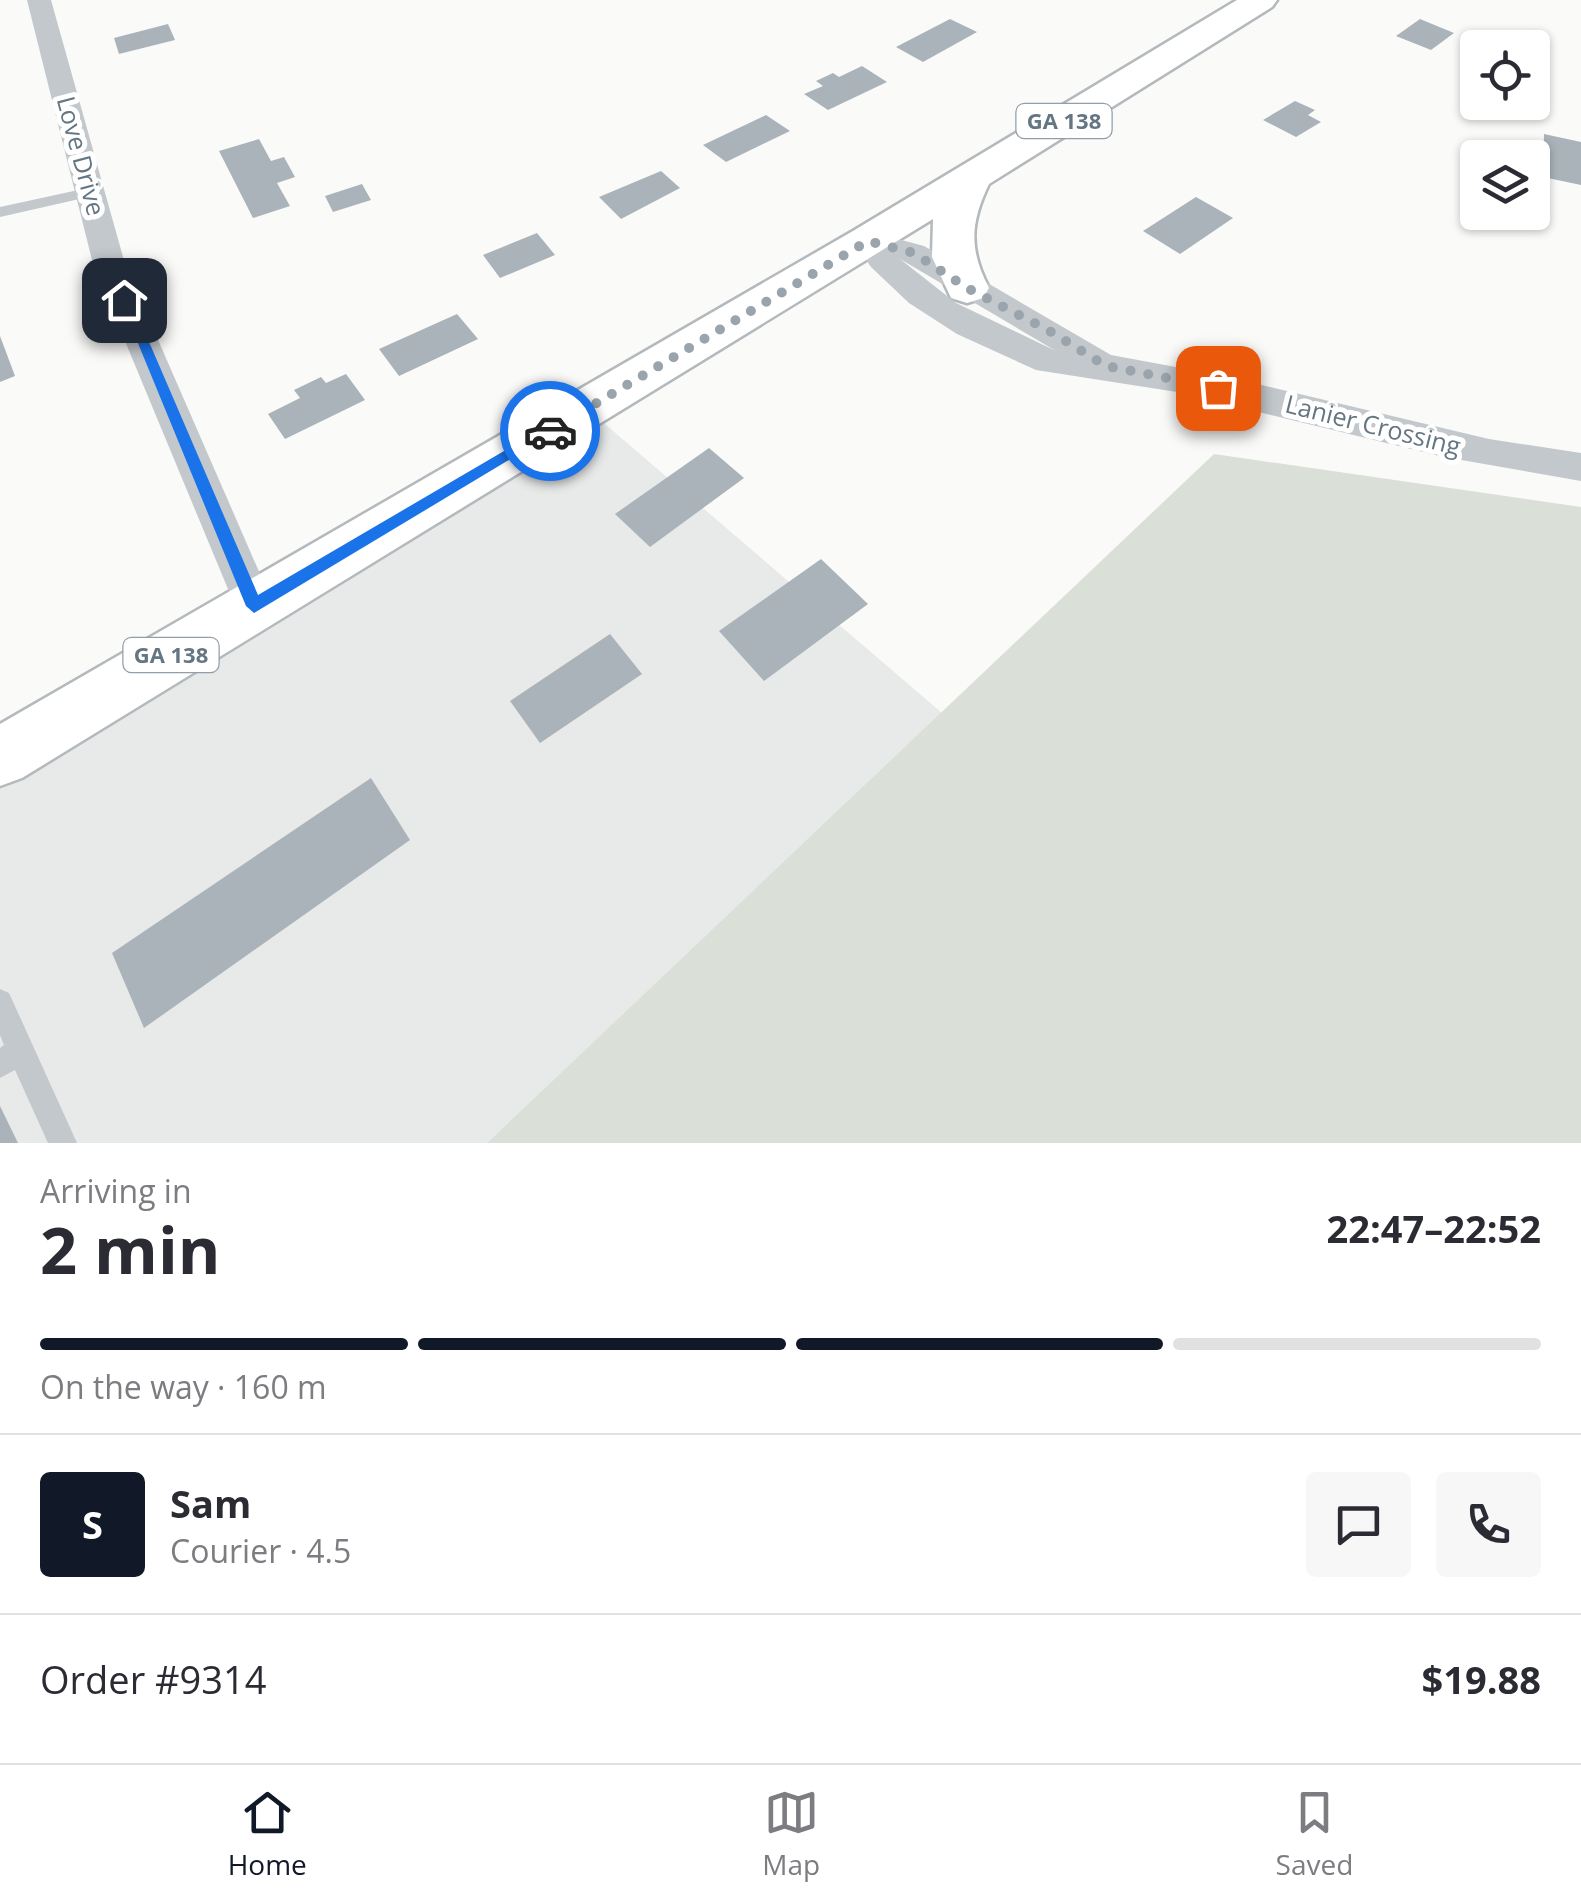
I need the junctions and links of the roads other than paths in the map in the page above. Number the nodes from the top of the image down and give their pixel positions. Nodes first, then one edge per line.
1 (41, 0) edge
2 (1260, 0) edge
3 (973, 176) junction
4 (92, 192) junction
5 (0, 212) edge
6 (868, 241) junction
7 (967, 288) junction
8 (1106, 366) junction
9 (1581, 467) edge
10 (250, 596) junction
11 (0, 756) edge
12 (0, 1002) edge
13 (10, 1058) edge
14 (62, 1143) edge

1 - 4 street, Love Drive
2 - 3 highway, GA 138
3 - 6 highway, GA 138
3 - 7 highway
4 - 5 lane
4 - 10 street, Love Drive
6 - 7 street, Lanier Crossing
6 - 8 street, Lanier Crossing
6 - 10 highway, GA 138
7 - 8 street, Lanier Crossing
8 - 9 street, Lanier Crossing
10 - 11 highway, GA 138
12 - 13 lane
13 - 14 lane

